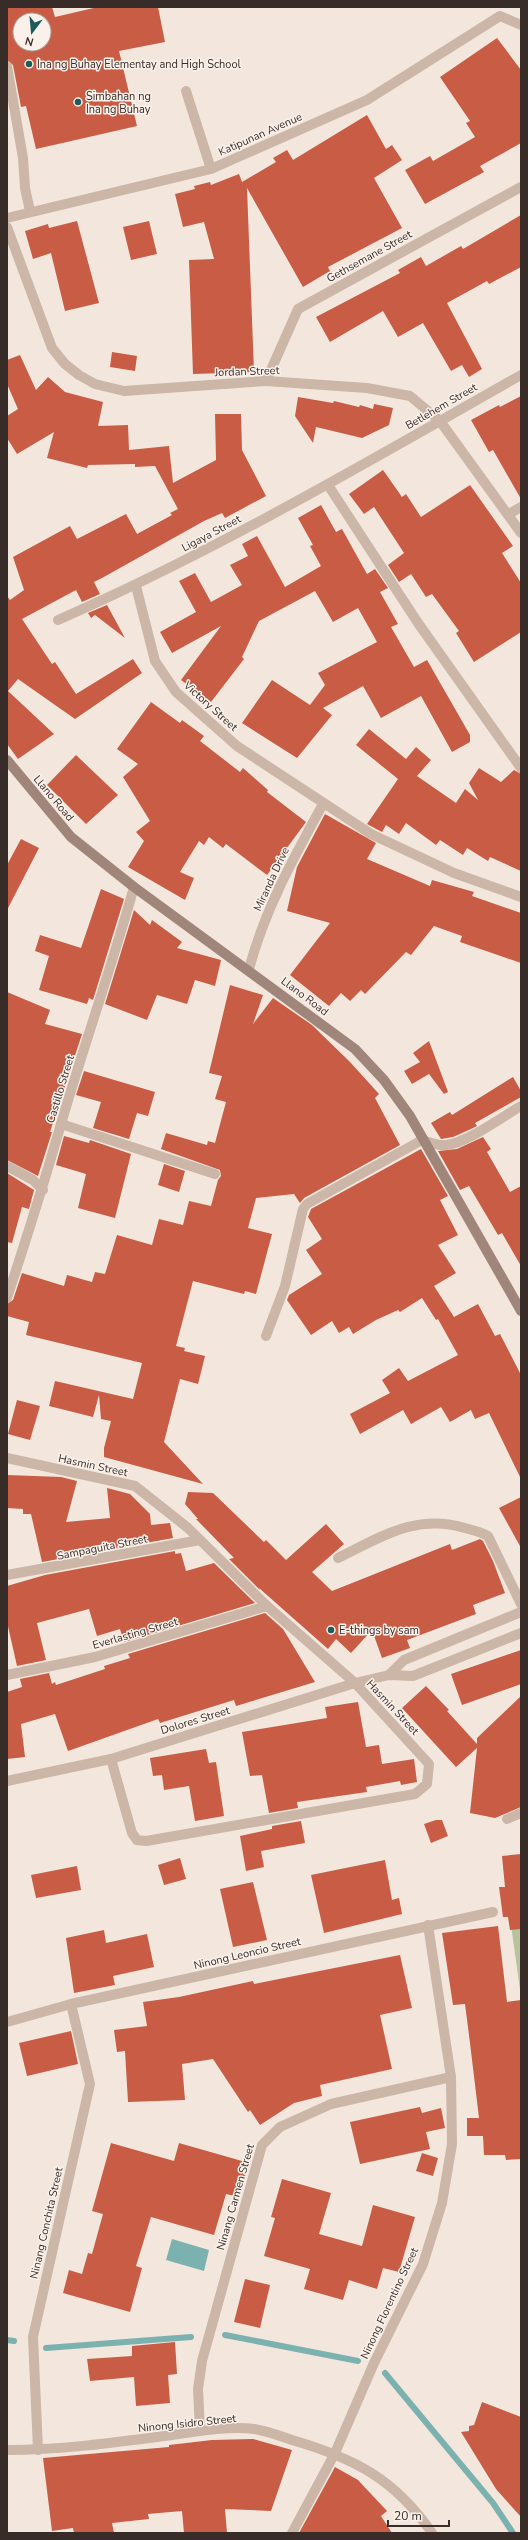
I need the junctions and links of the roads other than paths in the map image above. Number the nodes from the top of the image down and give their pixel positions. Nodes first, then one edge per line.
1 (521, 25) edge
2 (7, 66) edge
3 (186, 91) dead end
4 (210, 169) junction
5 (521, 187) edge
6 (30, 211) junction
7 (7, 218) edge
8 (7, 227) edge
9 (521, 375) edge
10 (266, 380) junction
11 (440, 421) junction
12 (372, 459) joint
13 (328, 485) junction
14 (521, 507) edge
15 (509, 514) junction
16 (521, 532) edge
17 (136, 586) junction
18 (58, 620) dead end
19 (7, 760) edge
20 (521, 768) edge
21 (323, 804) junction
22 (134, 887) junction
23 (521, 897) edge
24 (249, 969) junction
25 (521, 1106) edge
26 (61, 1124) junction
27 (422, 1140) junction
28 (7, 1166) edge
29 (215, 1174) dead end
30 (43, 1190) junction
31 (7, 1298) edge
32 (521, 1312) edge
33 (266, 1336) dead end
34 (7, 1458) edge
35 (200, 1540) junction
36 (338, 1558) dead end
37 (7, 1575) edge
38 (521, 1604) edge
39 (267, 1606) junction
40 (521, 1612) edge
41 (521, 1633) edge
42 (389, 1674) junction
43 (7, 1675) edge
44 (355, 1683) junction
45 (111, 1759) junction
46 (7, 1781) edge
47 (521, 1813) edge
48 (507, 1819) dead end
49 (493, 1912) dead end
50 (428, 1925) junction
51 (71, 2004) junction
52 (7, 2022) edge
53 (451, 2077) junction
54 (200, 2431) junction
55 (7, 2450) edge
56 (38, 2450) junction
57 (335, 2453) junction
58 (292, 2533) edge
59 (432, 2533) edge

1 - 4 street, Katipunan Avenue
2 - 6 street
3 - 4 street
4 - 6 street, Katipunan Avenue
5 - 10 street, Gethsemane Street
6 - 7 street, Katipunan Avenue
8 - 10 street, Jordan Street
9 - 11 street, Betlehem Street
10 - 11 street, Jordan Street
11 - 12 street, Betlehem Street
11 - 15 street, Jordan Street
12 - 13 street, Ligaya Street
13 - 17 street, Ligaya Street
13 - 20 street
14 - 15 street
15 - 16 street, Jordan Street
17 - 18 street, Ligaya Street
17 - 21 street, Victory Street
19 - 22 main road, Llano Road
21 - 23 street, Victory Street
21 - 24 street, Miranda Drive
22 - 24 main road, Llano Road
22 - 26 street, Castillo Street
24 - 27 main road, Llano Road
25 - 27 street
26 - 29 street
26 - 30 street, Castillo Street
27 - 32 main road, Llano Road
27 - 33 street
28 - 30 street
30 - 31 street, Castillo Street
34 - 35 street, Hasmin Street
35 - 37 street, Sampaguita Street
35 - 39 street, Hasmin Street
36 - 38 street
39 - 43 street, Everlasting Street
39 - 44 street, Hasmin Street
40 - 42 street, Dolores Street
41 - 42 street, Dolores Street
42 - 44 street, Dolores Street
44 - 45 street, Dolores Street
44 - 45 street, Hasmin Street
45 - 46 street, Dolores Street
47 - 48 street
49 - 50 street, Ninong Leoncio Street
50 - 51 street, Ninong Leoncio Street
50 - 53 street, Ninong Florentino Street
51 - 52 street, Ninong Leoncio Street
51 - 56 street, Ninang Conchita Street
53 - 54 street, Ninang Carmen Street
53 - 57 street, Ninong Florentino Street
54 - 56 street, Ninong Isidro Street
54 - 57 street, Ninong Isidro Street
55 - 56 street, Ninong Isidro Street
57 - 58 street, Ninong Florentino Street
57 - 59 street, Ninong Isidro Street

